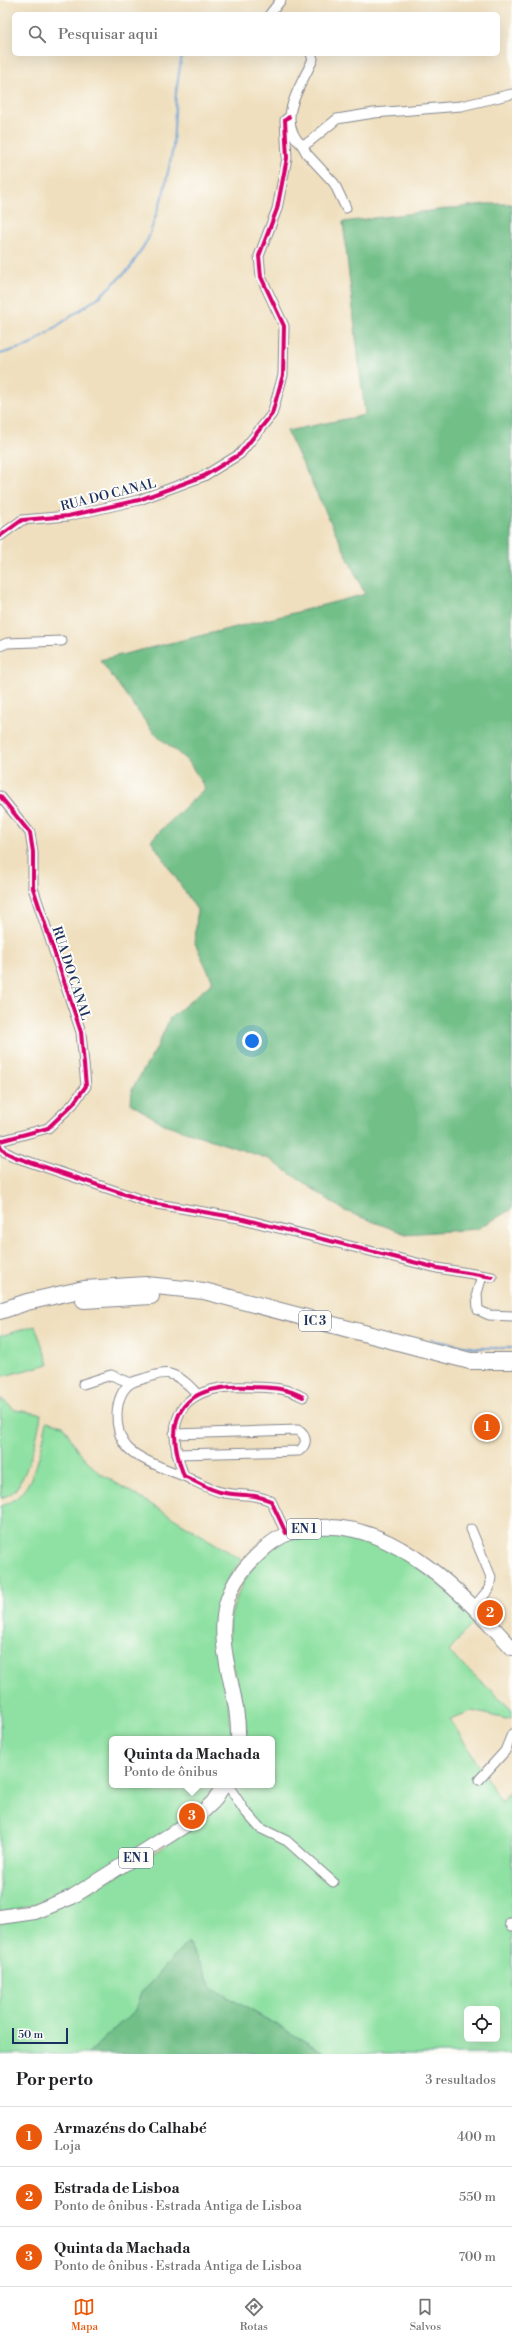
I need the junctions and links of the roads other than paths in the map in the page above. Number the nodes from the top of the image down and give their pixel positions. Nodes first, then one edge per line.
1 (281, 0) edge
2 (272, 12) edge
3 (312, 56) edge
4 (512, 94) edge
5 (289, 117) junction
6 (302, 145) junction
7 (346, 208) dead end
8 (0, 536) edge
9 (62, 641) dead end
10 (0, 646) edge
11 (0, 796) edge
12 (0, 1141) edge
13 (0, 1146) edge
14 (482, 1276) junction
15 (492, 1277) dead end
16 (0, 1311) edge
17 (512, 1316) edge
18 (0, 1323) edge
19 (512, 1361) edge
20 (512, 1371) edge
21 (131, 1383) junction
22 (83, 1384) dead end
23 (197, 1394) junction
24 (304, 1397) dead end
25 (174, 1434) junction
26 (177, 1454) junction
27 (184, 1476) junction
28 (471, 1529) dead end
29 (286, 1533) junction
30 (474, 1607) junction
31 (512, 1648) edge
32 (512, 1734) edge
33 (238, 1736) edge
34 (479, 1780) dead end
35 (222, 1788) edge
36 (230, 1788) edge
37 (333, 1882) dead end
38 (0, 1917) edge

1 - 2 street
3 - 5 street
4 - 6 street
5 - 6 street
5 - 8 street, RUA DO CANAL
6 - 7 street
9 - 10 street
11 - 12 street, RUA DO CANAL
13 - 14 street
14 - 15 street
14 - 17 street
16 - 19 highway, IC 3
18 - 20 highway, IC 3
21 - 22 street
21 - 23 street
21 - 27 street
23 - 24 street
23 - 25 street
25 - 26 street
25 - 26 street
26 - 27 street
27 - 29 street
28 - 30 street
29 - 30 main road, EN 1
29 - 33 main road, EN 1
30 - 31 main road, EN 1
32 - 34 street
35 - 38 main road, EN 1
36 - 37 street

